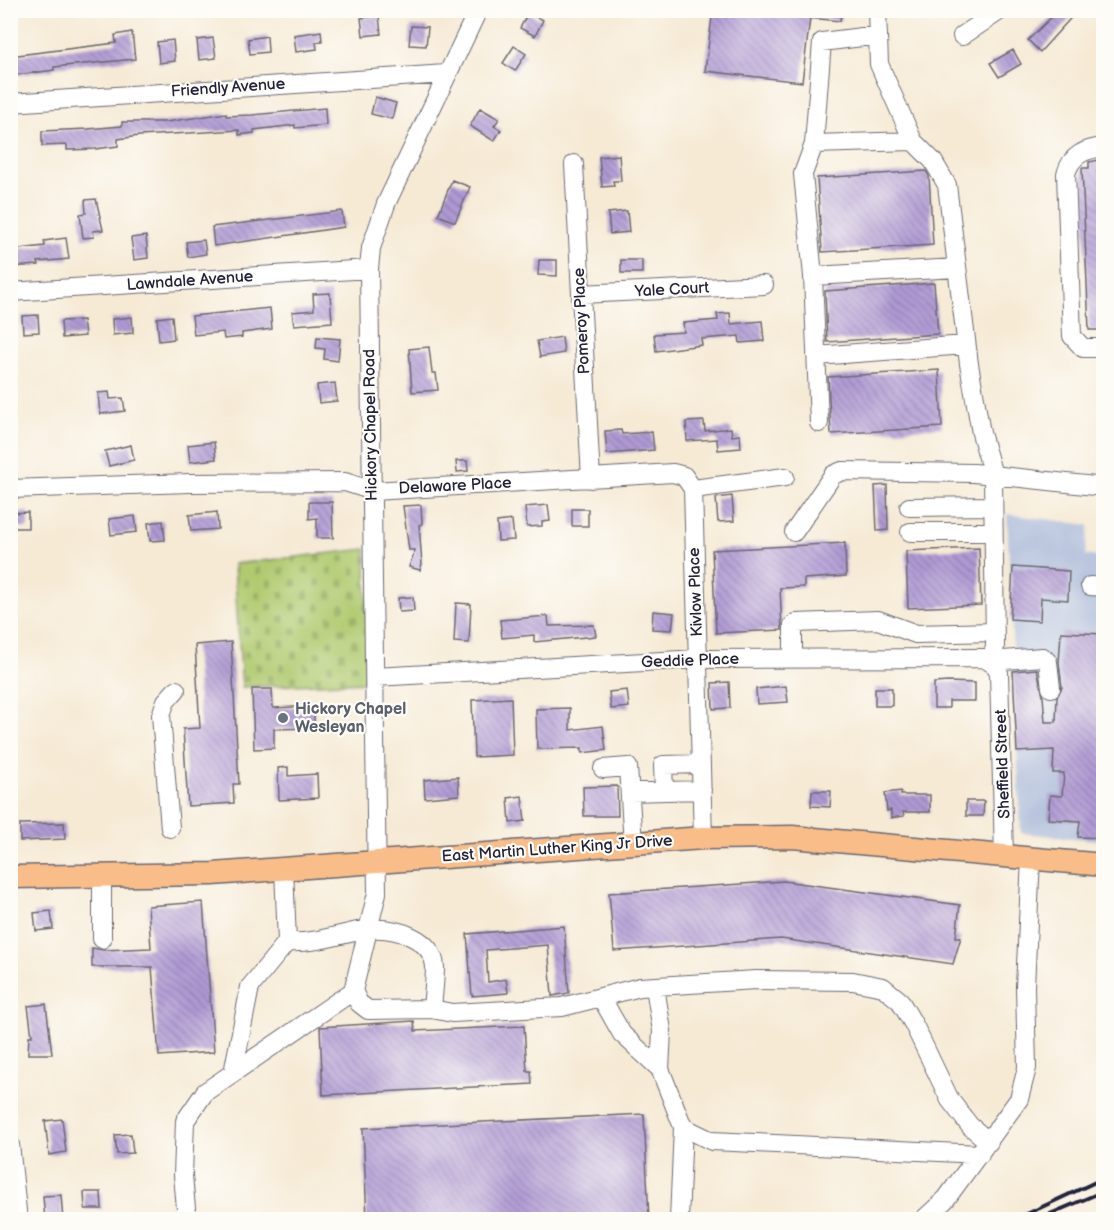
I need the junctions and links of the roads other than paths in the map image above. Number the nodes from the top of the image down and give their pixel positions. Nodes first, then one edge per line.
1 (478, 10) edge
2 (877, 10) edge
3 (1001, 10) edge
4 (878, 35) junction
5 (962, 36) dead end
6 (446, 74) junction
7 (10, 103) edge
8 (913, 141) junction
9 (814, 144) junction
10 (1104, 147) edge
11 (574, 164) dead end
12 (957, 268) junction
13 (369, 269) junction
14 (813, 276) junction
15 (764, 285) dead end
16 (10, 292) edge
17 (581, 294) junction
18 (966, 345) junction
19 (1104, 348) edge
20 (816, 356) junction
21 (819, 423) dead end
22 (993, 475) junction
23 (785, 477) dead end
24 (591, 479) junction
25 (1104, 487) edge
26 (10, 489) edge
27 (693, 489) junction
28 (372, 491) junction
29 (993, 506) junction
30 (909, 507) dead end
31 (794, 532) dead end
32 (910, 532) dead end
33 (993, 532) junction
34 (994, 632) junction
35 (794, 658) junction
36 (698, 659) junction
37 (995, 667) junction
38 (375, 677) junction
39 (1051, 688) dead end
40 (176, 690) dead end
41 (701, 764) junction
42 (603, 769) dead end
43 (702, 790) junction
44 (664, 791) junction
45 (630, 792) junction
46 (170, 828) dead end
47 (703, 838) junction
48 (633, 844) junction
49 (1004, 856) junction
50 (1031, 858) junction
51 (378, 862) junction
52 (1104, 865) edge
53 (284, 869) junction
54 (102, 875) junction
55 (10, 877) edge
56 (368, 929) junction
57 (102, 939) dead end
58 (287, 942) junction
59 (655, 987) junction
60 (353, 991) junction
61 (602, 997) junction
62 (432, 1009) junction
63 (660, 1069) junction
64 (233, 1073) junction
65 (683, 1128) junction
66 (10, 1144) edge
67 (985, 1148) junction
68 (926, 1217) edge
69 (18, 1220) edge
70 (187, 1220) edge
71 (679, 1220) edge
72 (910, 1220) edge

1 - 6 street, Hickory Chapel Road
2 - 4 street
3 - 5 street
4 - 8 street
4 - 9 street
6 - 7 street, Friendly Avenue
6 - 13 street, Hickory Chapel Road
8 - 9 street
8 - 12 street, Sheffield Street
9 - 14 street
10 - 19 street
11 - 17 street, Pomeroy Place
12 - 14 street
12 - 18 street, Sheffield Street
13 - 16 street, Lawndale Avenue
13 - 28 street, Hickory Chapel Road
14 - 20 street
15 - 17 street, Yale Court
17 - 24 street, Pomeroy Place
18 - 20 street
18 - 22 street, Sheffield Street
20 - 21 street
22 - 25 street
22 - 29 street, Sheffield Street
22 - 31 street
23 - 27 street
24 - 27 street, Delaware Place
24 - 28 street, Delaware Place
26 - 28 street, Delaware Place
27 - 36 street, Kivlow Place
28 - 38 street, Hickory Chapel Road
29 - 30 street
29 - 33 street, Sheffield Street
32 - 33 street
33 - 34 street, Sheffield Street
34 - 35 street
34 - 37 street, Sheffield Street
35 - 36 street, Geddie Place
35 - 37 street, Geddie Place
36 - 38 street, Geddie Place
36 - 41 street, Kivlow Place
37 - 39 street, Geddie Place
37 - 49 street, Sheffield Street
38 - 51 street, Hickory Chapel Road
40 - 46 street
41 - 43 street, Kivlow Place
41 - 44 street
42 - 45 street
43 - 44 street
43 - 47 street, Kivlow Place
44 - 45 street
45 - 48 street
47 - 48 main road, East Martin Luther King Jr Drive
47 - 49 main road, East Martin Luther King Jr Drive
48 - 51 main road, East Martin Luther King Jr Drive
49 - 50 main road, East Martin Luther King Jr Drive
50 - 52 main road, East Martin Luther King Jr Drive
50 - 67 street
51 - 53 main road, East Martin Luther King Jr Drive
51 - 56 street, Hickory Chapel Road
53 - 54 main road, East Martin Luther King Jr Drive
53 - 58 street
54 - 55 main road, East Martin Luther King Jr Drive
54 - 57 street
56 - 58 street
56 - 60 street
56 - 62 street
58 - 64 street
59 - 61 street
59 - 63 street
59 - 67 street
60 - 62 street
60 - 64 street
61 - 62 street
61 - 63 street
63 - 65 street
64 - 70 street
65 - 67 street
65 - 71 street
66 - 69 street
67 - 68 street
68 - 72 street

